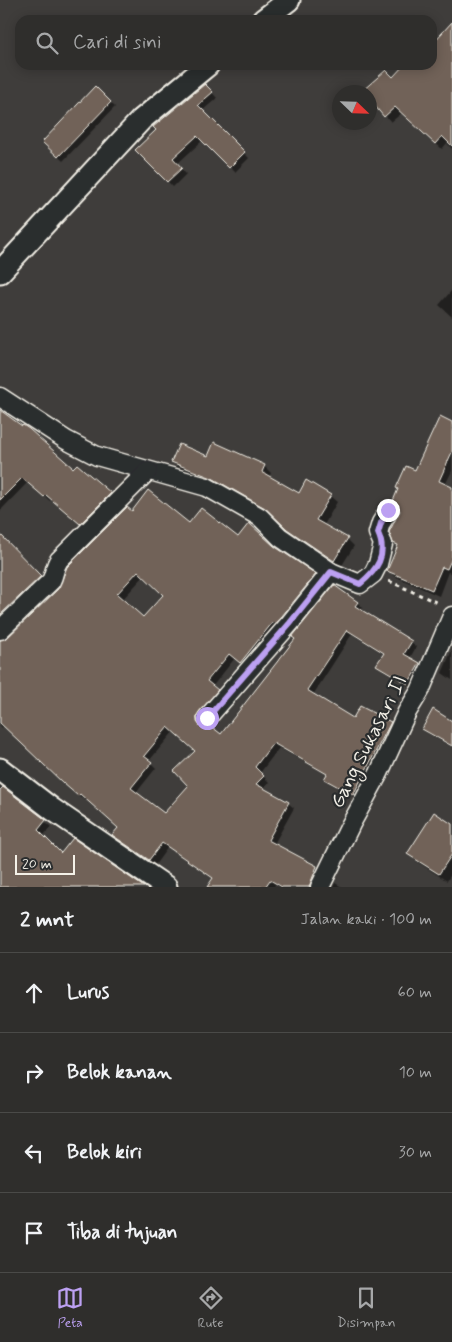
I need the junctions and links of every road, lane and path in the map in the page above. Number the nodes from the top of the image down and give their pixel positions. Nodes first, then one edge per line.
1 (289, 0) edge
2 (270, 15) edge
3 (202, 70) edge
4 (0, 272) edge
5 (0, 397) edge
6 (148, 471) junction
7 (388, 510) dead end
8 (331, 572) junction
9 (373, 574) junction
10 (448, 611) edge
11 (0, 630) edge
12 (207, 718) dead end
13 (0, 769) edge
14 (166, 887) edge
15 (320, 887) edge

1 - 2 street
3 - 4 street
5 - 6 street
6 - 8 street
6 - 11 street
7 - 9 street
8 - 9 street
8 - 12 street
9 - 10 path
10 - 15 street, Gang Sukasari II
13 - 14 street

